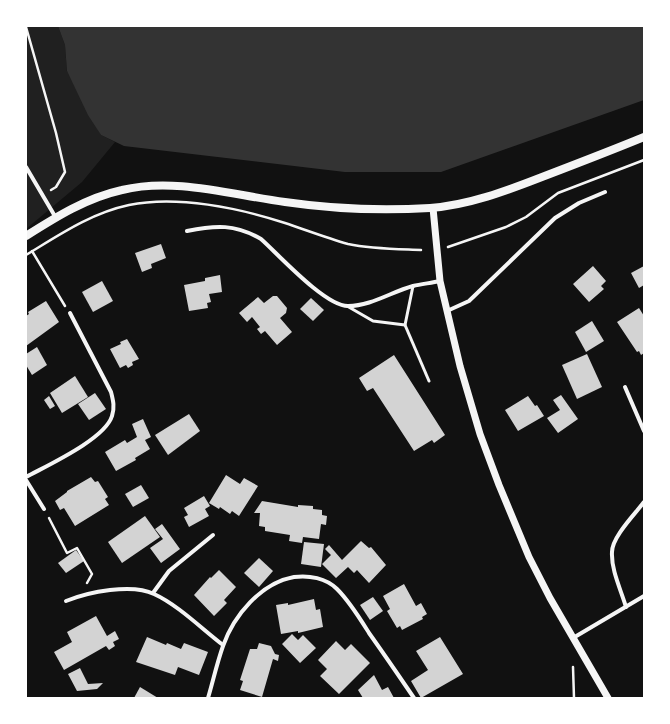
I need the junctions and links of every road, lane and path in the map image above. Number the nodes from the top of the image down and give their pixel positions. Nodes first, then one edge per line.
1 (26, 27) edge
2 (644, 137) edge
3 (644, 160) edge
4 (26, 167) edge
5 (605, 192) dead end
6 (43, 195) junction
7 (433, 208) junction
8 (56, 218) junction
9 (187, 232) dead end
10 (26, 236) edge
11 (448, 247) dead end
12 (32, 252) dead end
13 (440, 281) junction
14 (413, 286) junction
15 (347, 306) junction
16 (447, 311) junction
17 (70, 313) joint
18 (405, 325) junction
19 (429, 381) dead end
20 (626, 387) dead end
21 (644, 431) edge
22 (26, 477) edge
23 (26, 480) edge
24 (644, 502) edge
25 (44, 509) joint
26 (213, 535) dead end
27 (92, 574) dead end
28 (153, 593) junction
29 (644, 596) edge
30 (66, 601) dead end
31 (626, 607) junction
32 (572, 638) junction
33 (223, 645) junction
34 (573, 667) dead end
35 (208, 698) edge
36 (414, 698) edge
37 (574, 698) edge
38 (608, 698) edge

1 - 6 path
2 - 7 main road
3 - 11 path
4 - 6 street
5 - 16 street
6 - 8 street
7 - 8 main road
7 - 13 street
8 - 10 main road
9 - 15 street
12 - 17 path
13 - 14 street
13 - 16 street
14 - 15 street
14 - 18 lane
15 - 18 lane
16 - 32 street
17 - 22 street
18 - 19 lane
20 - 21 street
23 - 25 street
24 - 31 street
25 - 27 path
26 - 28 street
28 - 30 street
28 - 33 street
29 - 31 street
31 - 32 street
32 - 38 street
33 - 35 street
33 - 36 street
34 - 37 path

